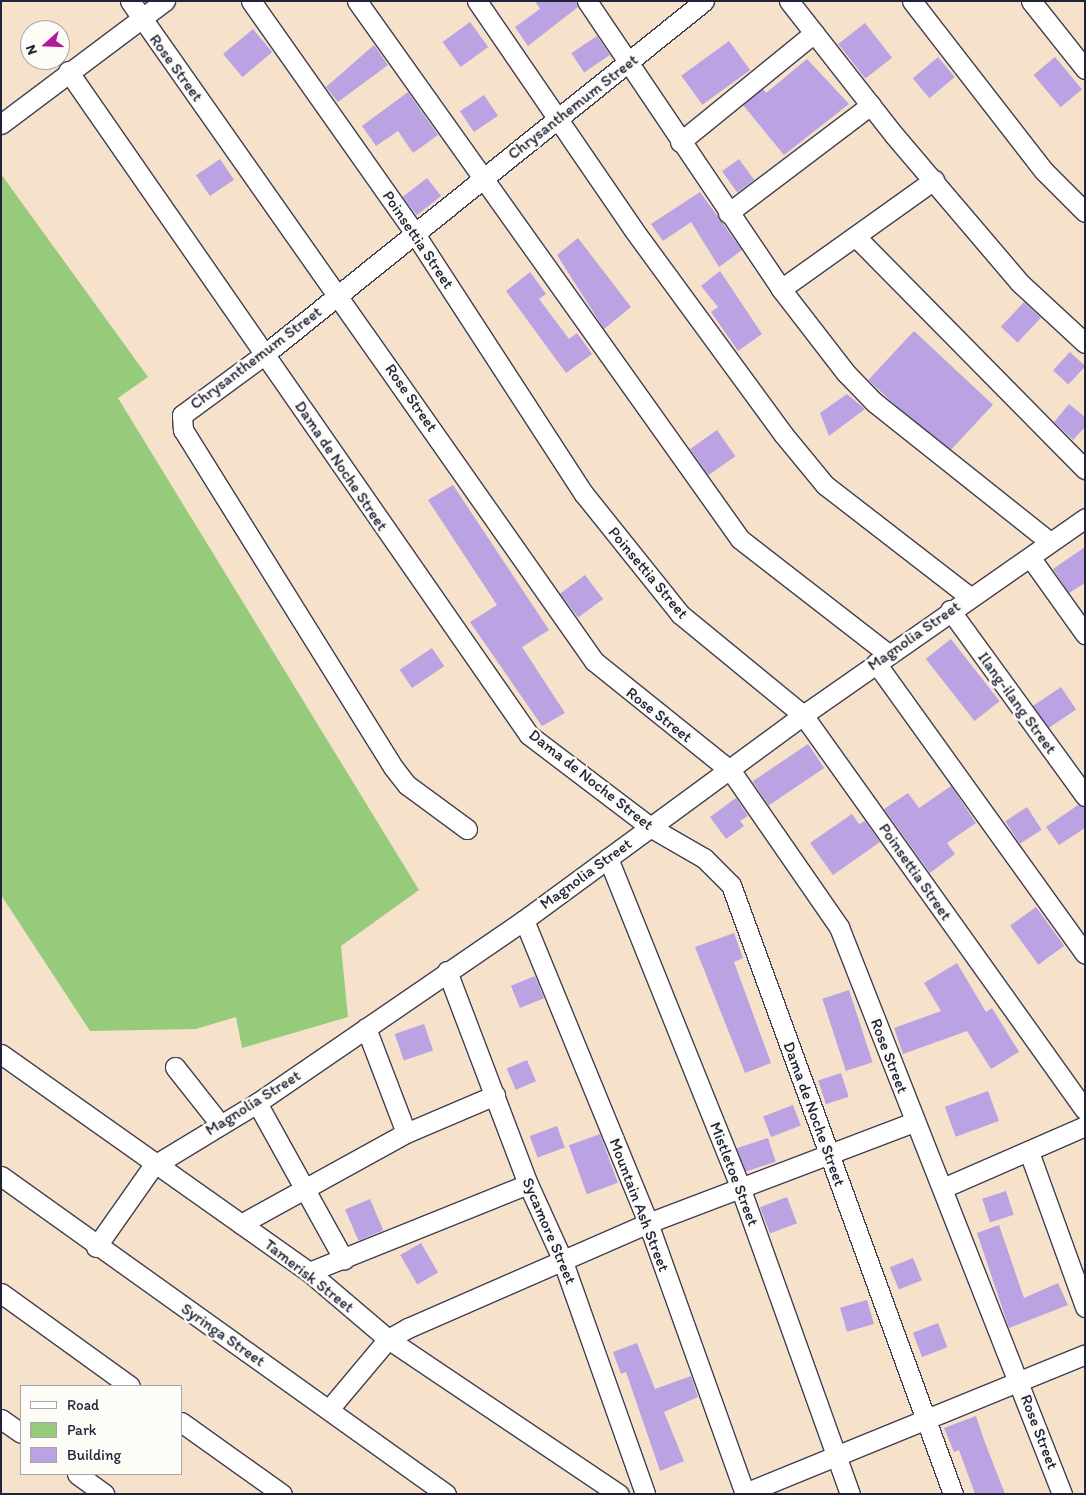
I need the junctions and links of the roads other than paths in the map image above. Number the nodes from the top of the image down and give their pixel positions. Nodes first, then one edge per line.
1 (130, 1) edge
2 (164, 1) edge
3 (251, 1) edge
4 (357, 1) edge
5 (477, 1) edge
6 (587, 1) edge
7 (704, 1) edge
8 (789, 1) edge
9 (912, 1) edge
10 (1031, 1) edge
11 (140, 18) junction
12 (814, 33) junction
13 (632, 64) junction
14 (1085, 69) edge
15 (68, 71) junction
16 (871, 105) junction
17 (556, 118) junction
18 (1, 124) edge
19 (680, 142) junction
20 (483, 179) junction
21 (934, 180) junction
22 (1085, 212) edge
23 (728, 213) junction
24 (413, 231) junction
25 (856, 237) junction
26 (781, 289) junction
27 (339, 294) junction
28 (1085, 343) edge
29 (266, 354) junction
30 (1085, 469) edge
31 (1085, 518) edge
32 (1050, 542) junction
33 (1030, 557) junction
34 (970, 597) junction
35 (950, 610) junction
36 (1085, 634) edge
37 (882, 659) junction
38 (803, 714) junction
39 (731, 771) junction
40 (1085, 796) edge
41 (650, 827) junction
42 (466, 828) dead end
43 (608, 858) junction
44 (524, 920) junction
45 (1085, 954) edge
46 (447, 971) junction
47 (366, 1028) junction
48 (1, 1054) edge
49 (175, 1066) dead end
50 (495, 1095) junction
51 (257, 1102) junction
52 (1085, 1110) edge
53 (914, 1122) junction
54 (220, 1124) junction
55 (1085, 1126) edge
56 (406, 1133) junction
57 (1029, 1152) junction
58 (828, 1153) junction
59 (153, 1166) junction
60 (1, 1176) edge
61 (528, 1184) junction
62 (303, 1187) junction
63 (740, 1187) junction
64 (943, 1188) junction
65 (648, 1223) junction
66 (241, 1224) junction
67 (96, 1247) junction
68 (562, 1259) junction
69 (344, 1260) junction
70 (308, 1272) junction
71 (1, 1293) edge
72 (1085, 1307) edge
73 (388, 1339) junction
74 (1085, 1354) edge
75 (1018, 1380) junction
76 (129, 1385) edge
77 (330, 1408) junction
78 (1, 1419) edge
79 (923, 1421) junction
80 (182, 1423) edge
81 (20, 1432) edge
82 (836, 1459) junction
83 (78, 1475) edge
84 (745, 1493) edge
85 (105, 1494) edge
86 (282, 1494) edge
87 (446, 1494) edge
88 (619, 1494) edge
89 (644, 1494) edge
90 (850, 1494) edge
91 (953, 1494) edge
92 (1062, 1494) edge

1 - 11 street, Rose Street
2 - 11 street
3 - 24 street, Poinsettia Street
4 - 20 street
5 - 17 street
6 - 13 street
7 - 13 street, Chrysanthemum Street
8 - 12 street
9 - 22 street
10 - 14 street
11 - 15 street
11 - 27 street, Rose Street
12 - 16 street
12 - 19 street
13 - 17 street, Chrysanthemum Street
13 - 19 street
15 - 18 street
15 - 29 street, Dama de Noche Street
16 - 21 street
16 - 23 street
17 - 20 street, Chrysanthemum Street
17 - 34 street
19 - 23 street
20 - 24 street, Chrysanthemum Street
20 - 37 street
21 - 25 street
21 - 28 street
23 - 26 street
24 - 27 street, Chrysanthemum Street
24 - 38 street, Poinsettia Street
25 - 26 street
25 - 30 street
26 - 32 street
27 - 29 street, Chrysanthemum Street
27 - 39 street, Rose Street
29 - 41 street, Dama de Noche Street
29 - 42 street, Chrysanthemum Street
31 - 32 street, Magnolia Street
32 - 33 street, Magnolia Street
33 - 34 street, Magnolia Street
33 - 36 street
34 - 35 street, Magnolia Street
35 - 37 street, Magnolia Street
35 - 40 street, Ilang-ilang Street
37 - 38 street, Magnolia Street
37 - 45 street
38 - 39 street, Magnolia Street
38 - 52 street, Poinsettia Street
39 - 41 street, Magnolia Street
39 - 53 street, Rose Street
41 - 43 street, Magnolia Street
41 - 58 street, Dama de Noche Street
43 - 44 street, Magnolia Street
43 - 63 street, Mistletoe Street
44 - 46 street, Magnolia Street
44 - 65 street, Mountain Ash Street
46 - 47 street, Magnolia Street
46 - 50 street, Sycamore Street
47 - 51 street, Magnolia Street
47 - 56 street
48 - 59 street, Tamerisk Street
49 - 54 street
50 - 56 street
50 - 61 street, Sycamore Street
51 - 54 street, Magnolia Street
51 - 62 street
53 - 58 street
53 - 64 street, Rose Street
54 - 59 street, Magnolia Street
55 - 57 street
56 - 62 street
57 - 64 street
57 - 72 street
58 - 63 street
58 - 79 street, Dama de Noche Street
59 - 66 street, Tamerisk Street
59 - 67 street
60 - 67 street, Syringa Street
61 - 68 street, Sycamore Street
61 - 69 street
62 - 66 street
62 - 69 street
63 - 65 street
63 - 82 street, Mistletoe Street
64 - 75 street, Rose Street
65 - 68 street
65 - 84 street, Mountain Ash Street
66 - 70 street, Tamerisk Street
67 - 77 street, Syringa Street
68 - 73 street
68 - 89 street, Sycamore Street
69 - 70 street
70 - 73 street, Tamerisk Street
71 - 76 street
73 - 77 street
73 - 88 street, Tamerisk Street
74 - 75 street
75 - 79 street
75 - 92 street, Rose Street
77 - 87 street, Syringa Street
78 - 81 street
79 - 82 street
79 - 91 street, Dama de Noche Street
80 - 86 street
82 - 84 street
82 - 90 street, Mistletoe Street
83 - 85 street

